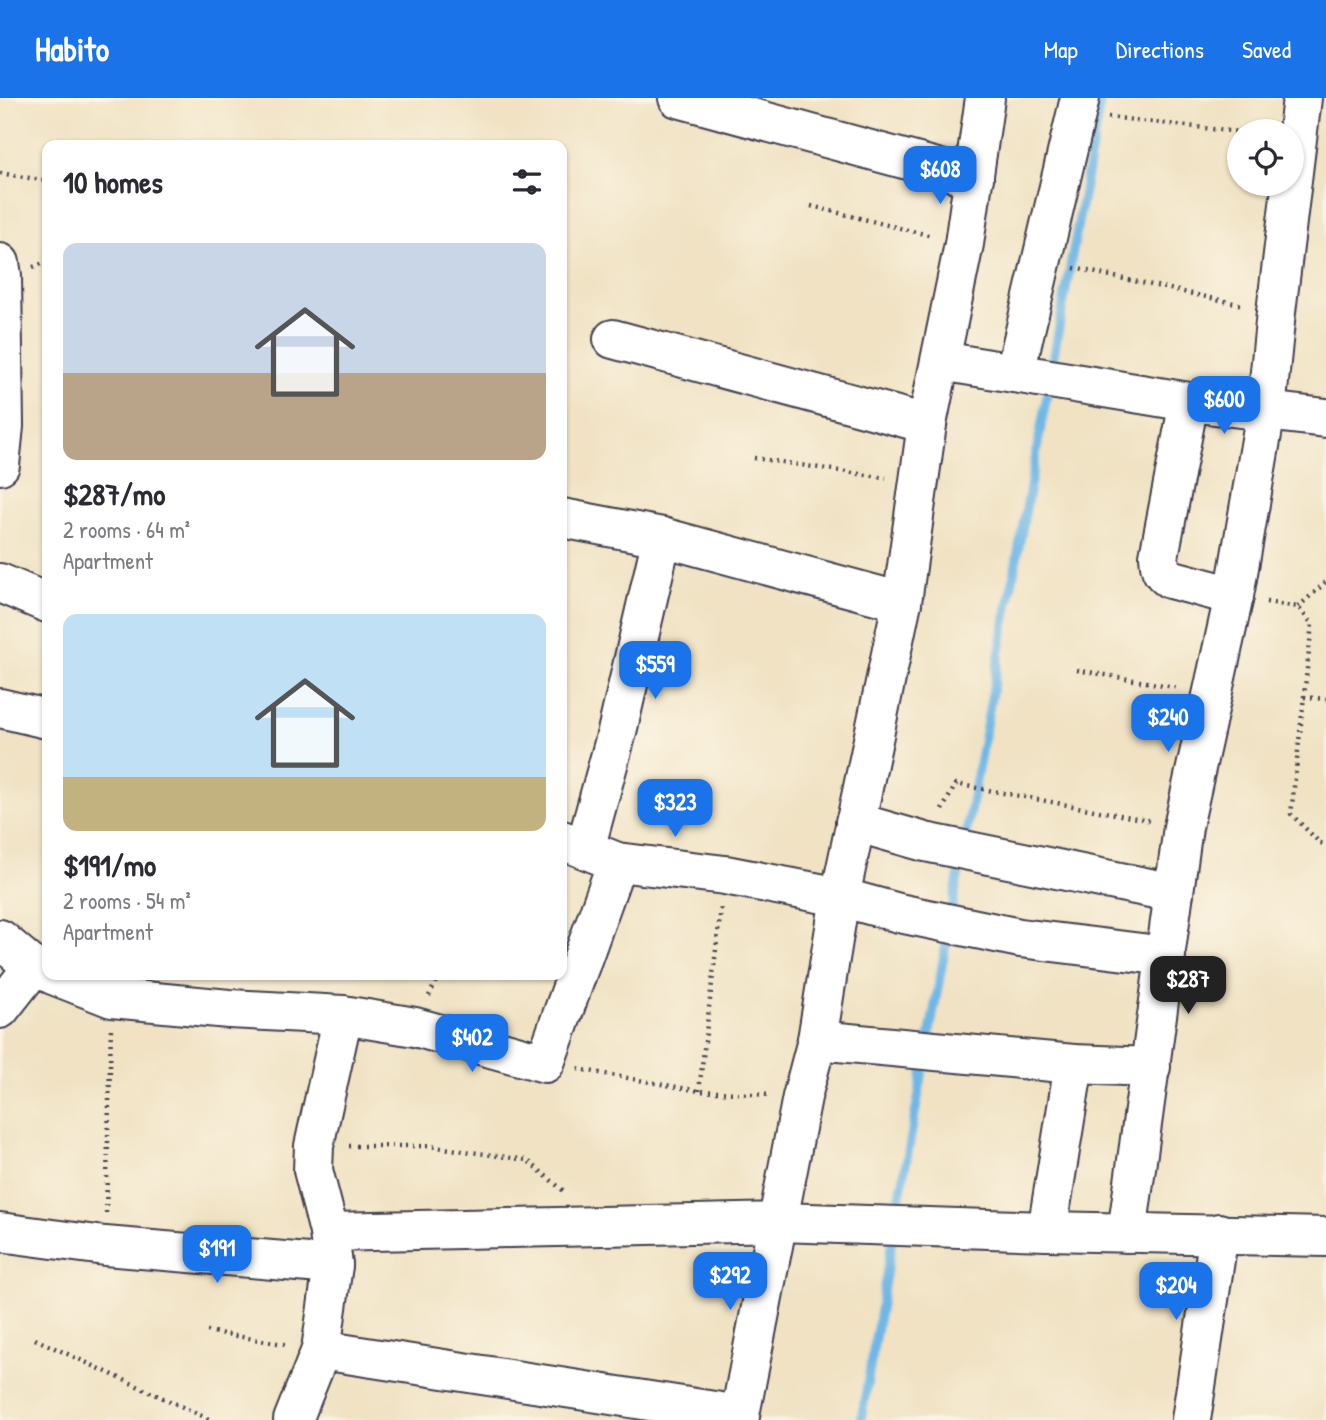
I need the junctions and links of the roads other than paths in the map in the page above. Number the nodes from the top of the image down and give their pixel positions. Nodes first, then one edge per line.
1 (678, 98) edge
2 (985, 98) edge
3 (1302, 98) edge
4 (1078, 106) edge
5 (974, 178) junction
6 (1, 272) edge
7 (613, 339) dead end
8 (941, 361) junction
9 (1015, 373) junction
10 (1189, 402) junction
11 (1266, 411) junction
12 (1326, 418) edge
13 (927, 424) junction
14 (2, 425) edge
15 (0, 465) edge
16 (567, 519) edge
17 (662, 537) junction
18 (0, 583) edge
19 (1234, 596) junction
20 (42, 601) edge
21 (902, 602) junction
22 (0, 708) edge
23 (42, 718) edge
24 (855, 822) junction
25 (588, 850) edge
26 (1174, 893) junction
27 (840, 897) junction
28 (0, 939) edge
29 (567, 954) edge
30 (1166, 956) junction
31 (42, 969) edge
32 (42, 974) edge
33 (67, 980) edge
34 (562, 980) edge
35 (0, 1009) edge
36 (343, 1015) junction
37 (817, 1040) junction
38 (1074, 1064) junction
39 (1151, 1067) junction
40 (779, 1222) junction
41 (1047, 1231) junction
42 (0, 1232) edge
43 (1127, 1233) junction
44 (1219, 1234) junction
45 (1326, 1237) edge
46 (331, 1249) junction
47 (321, 1350) junction
48 (739, 1418) edge
49 (293, 1420) edge
50 (1191, 1420) edge

1 - 5 street
2 - 5 street
3 - 11 street
4 - 9 street
5 - 8 street
6 - 14 street
7 - 13 street
8 - 9 street
8 - 13 street
9 - 10 street
10 - 11 street
10 - 19 street
11 - 12 street
11 - 19 street
13 - 21 street
14 - 15 street
16 - 17 street
17 - 21 street
17 - 25 street
18 - 20 street
19 - 26 street
21 - 24 street
22 - 23 street
24 - 26 street
24 - 27 street
25 - 27 street
25 - 29 street
26 - 30 street
27 - 30 street
27 - 37 street
28 - 31 street
30 - 39 street
32 - 35 street
33 - 36 street
34 - 36 street
36 - 46 street
37 - 38 street
37 - 40 street
38 - 39 street
38 - 41 street
39 - 43 street
40 - 41 street
40 - 46 street
40 - 48 street
41 - 43 street
42 - 46 street
43 - 44 street
44 - 45 street
44 - 50 street
46 - 47 street
47 - 48 street
47 - 49 street

